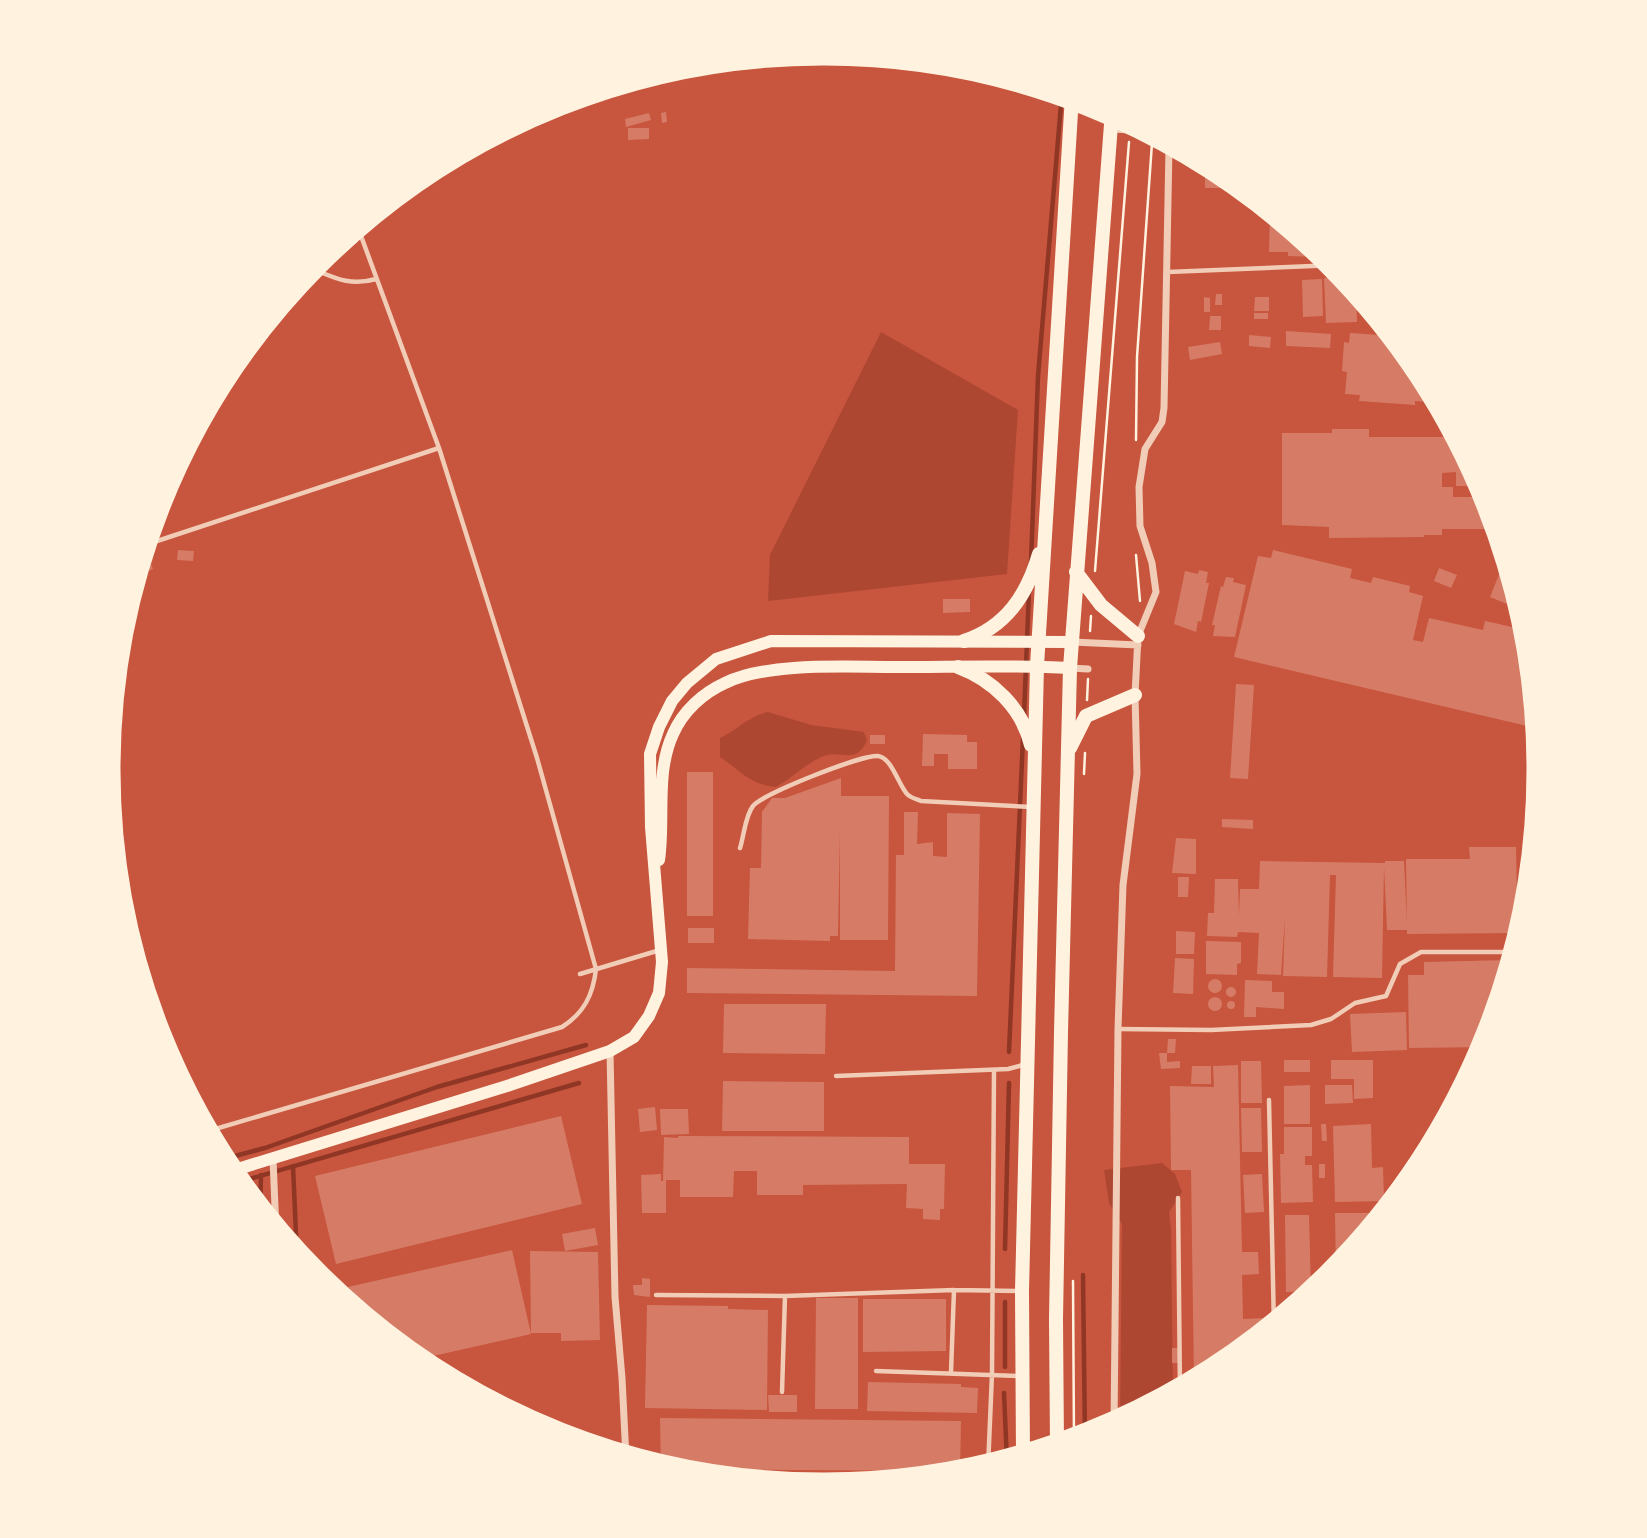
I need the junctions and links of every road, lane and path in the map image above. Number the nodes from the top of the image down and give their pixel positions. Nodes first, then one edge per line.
1 (1071, 107) edge
2 (1111, 123) edge
3 (1111, 129) junction
4 (1128, 130) edge
5 (1130, 130) edge
6 (1151, 142) edge
7 (1169, 152) edge
8 (360, 234) edge
9 (1320, 266) edge
10 (321, 272) edge
11 (1168, 272) junction
12 (376, 279) junction
13 (1136, 443) dead end
14 (439, 448) junction
15 (1045, 534) junction
16 (153, 542) edge
17 (1136, 548) dead end
18 (1076, 572) junction
19 (1097, 600) junction
20 (1141, 608) dead end
21 (1138, 640) junction
22 (964, 641) junction
23 (1039, 641) junction
24 (1071, 642) junction
25 (1090, 643) junction
26 (1037, 666) junction
27 (958, 667) junction
28 (1070, 668) junction
29 (1088, 669) joint
30 (1135, 695) junction
31 (1086, 716) junction
32 (1085, 743) dead end
33 (1067, 753) junction
34 (1034, 764) junction
35 (1083, 785) dead end
36 (1032, 807) junction
37 (740, 848) dead end
38 (656, 880) junction
39 (660, 949) junction
40 (1507, 952) edge
41 (596, 969) junction
42 (580, 974) dead end
43 (1118, 1029) junction
44 (610, 1051) junction
45 (1027, 1064) junction
46 (994, 1070) junction
47 (836, 1076) dead end
48 (1269, 1100) dead end
49 (215, 1129) edge
50 (273, 1160) junction
51 (240, 1169) edge
52 (1178, 1198) dead end
53 (275, 1217) edge
54 (1073, 1278) dead end
55 (954, 1290) junction
56 (992, 1291) junction
57 (1022, 1292) junction
58 (656, 1295) dead end
59 (785, 1296) junction
60 (1274, 1314) edge
61 (876, 1371) dead end
62 (951, 1372) junction
63 (992, 1374) junction
64 (1022, 1376) junction
65 (1180, 1380) edge
66 (782, 1392) dead end
67 (1114, 1414) edge
68 (1074, 1430) edge
69 (1057, 1437) edge
70 (626, 1448) edge
71 (1023, 1448) edge
72 (988, 1457) edge

1 - 15 highway
2 - 3 highway
3 - 4 street
3 - 18 highway
5 - 19 path
6 - 13 path
7 - 11 street
8 - 12 lane
9 - 11 lane
10 - 12 lane
11 - 21 street
12 - 14 lane
14 - 16 lane
14 - 41 lane
15 - 22 highway
15 - 23 highway
17 - 20 path
18 - 19 highway
18 - 24 highway
19 - 21 highway
19 - 25 path
21 - 25 street
21 - 30 street
22 - 23 main road
22 - 38 main road
23 - 24 main road
23 - 26 highway
24 - 25 street
24 - 28 highway
26 - 27 main road
26 - 28 main road
26 - 34 highway
27 - 34 highway
27 - 38 main road
28 - 29 street
28 - 33 highway
29 - 31 path
30 - 31 highway
30 - 43 street
31 - 33 highway
32 - 35 path
33 - 69 highway
34 - 36 highway
36 - 37 lane
36 - 45 highway
38 - 39 main road
39 - 41 lane
39 - 44 main road
40 - 43 lane
41 - 42 lane
41 - 49 lane
43 - 67 street
44 - 50 main road
44 - 70 street
45 - 46 lane
45 - 57 highway
46 - 47 lane
46 - 56 lane
48 - 60 lane
50 - 51 main road
50 - 53 street
52 - 65 lane
54 - 68 path
55 - 56 lane
55 - 59 lane
55 - 62 lane
56 - 57 lane
56 - 63 lane
57 - 64 highway
58 - 59 lane
59 - 66 lane
61 - 62 lane
62 - 63 lane
63 - 64 lane
63 - 72 lane
64 - 71 highway

